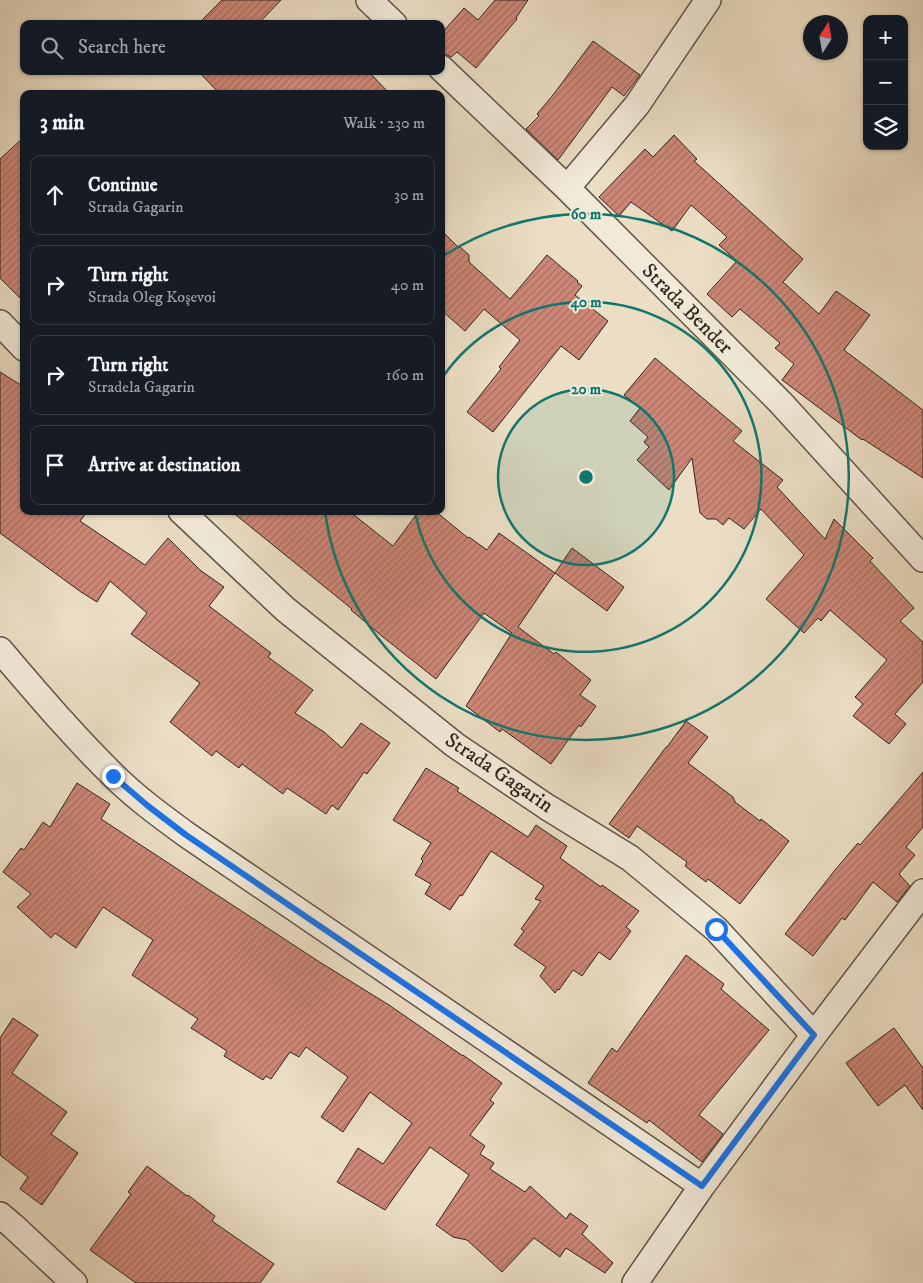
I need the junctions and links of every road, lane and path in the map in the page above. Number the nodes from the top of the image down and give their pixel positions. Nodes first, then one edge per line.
1 (369, 0) edge
2 (708, 0) edge
3 (390, 20) edge
4 (445, 72) edge
5 (567, 188) junction
6 (0, 324) edge
7 (20, 344) edge
8 (186, 515) edge
9 (923, 559) edge
10 (0, 650) edge
11 (923, 892) edge
12 (814, 1035) junction
13 (702, 1186) junction
14 (0, 1215) edge
15 (74, 1283) edge
16 (635, 1283) edge

1 - 3 street
2 - 5 street
4 - 5 street, Strada Bender
5 - 9 street, Strada Bender
6 - 7 street
8 - 12 street, Strada Gagarin
10 - 13 street
11 - 12 street
12 - 13 street
13 - 16 street
14 - 15 street

